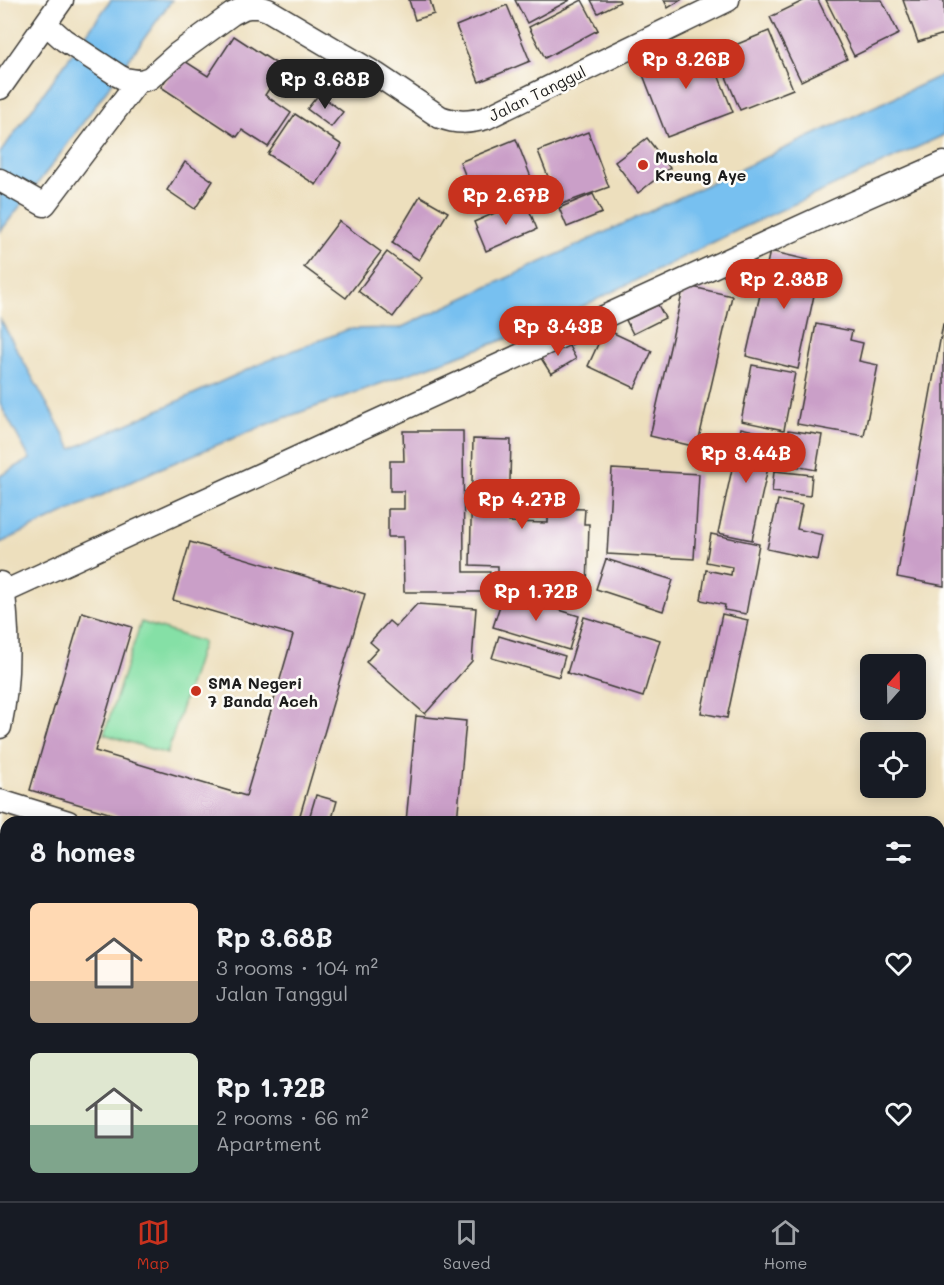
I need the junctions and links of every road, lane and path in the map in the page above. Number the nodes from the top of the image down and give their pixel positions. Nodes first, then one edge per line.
1 (62, 0) edge
2 (728, 0) edge
3 (46, 24) junction
4 (128, 79) junction
5 (0, 88) edge
6 (944, 163) edge
7 (0, 180) edge
8 (2, 588) edge
9 (0, 727) edge
10 (0, 801) edge
11 (49, 816) edge

1 - 3 street
2 - 4 street, Jalan Tanggul
3 - 4 street
3 - 5 street
4 - 7 street
6 - 8 street
8 - 9 street
10 - 11 street

